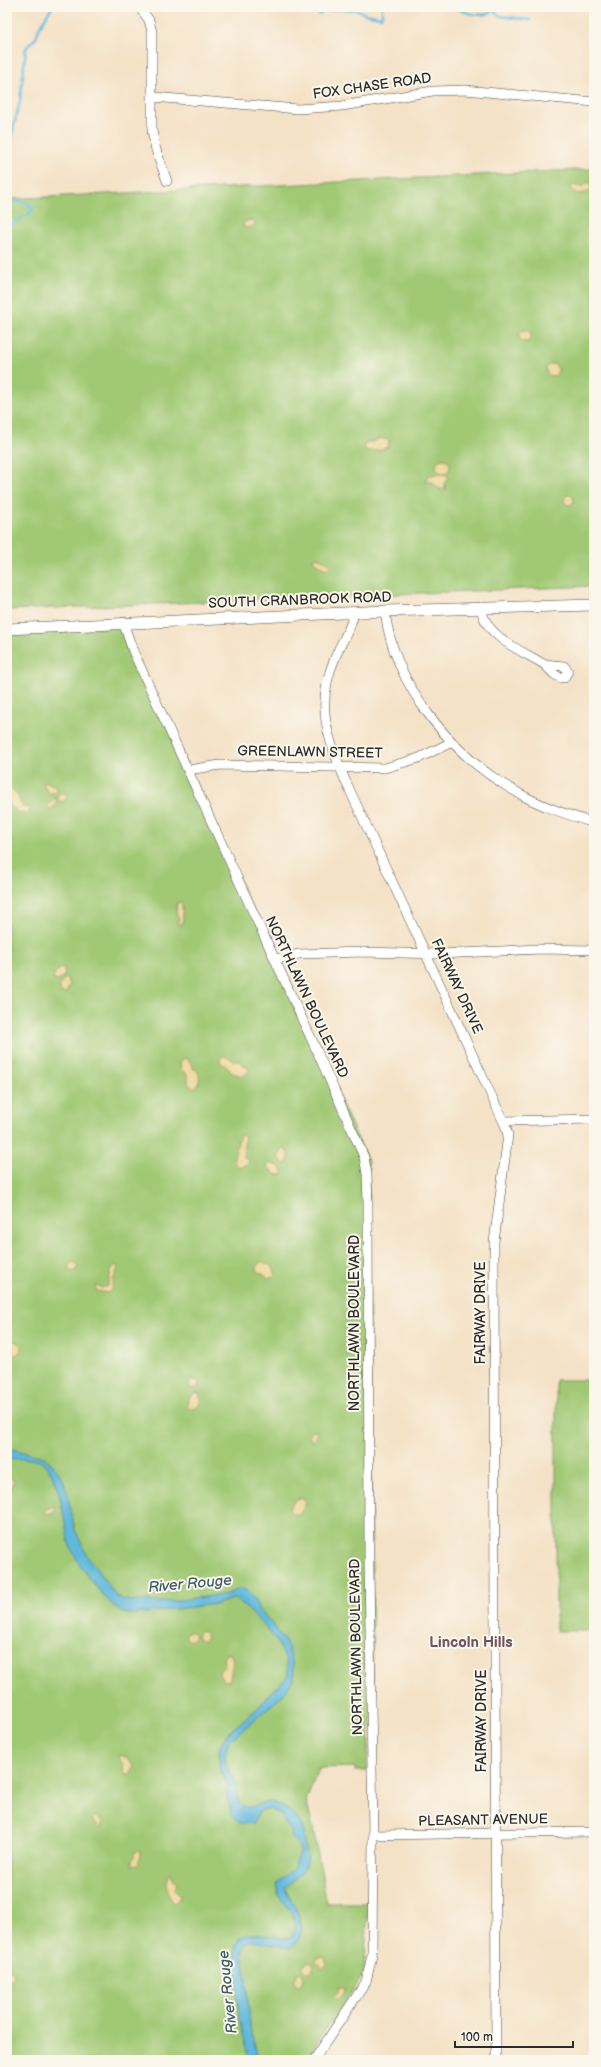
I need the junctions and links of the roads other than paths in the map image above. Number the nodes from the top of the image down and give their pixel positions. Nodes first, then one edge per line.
1 (139, 7) edge
2 (153, 97) junction
3 (594, 102) edge
4 (167, 181) dead end
5 (594, 605) edge
6 (481, 607) junction
7 (385, 611) junction
8 (354, 612) junction
9 (123, 622) junction
10 (7, 629) edge
11 (543, 664) dead end
12 (452, 742) junction
13 (340, 768) junction
14 (188, 770) junction
15 (594, 823) edge
16 (594, 950) edge
17 (427, 954) junction
18 (274, 959) junction
19 (594, 1119) edge
20 (504, 1121) junction
21 (594, 1832) edge
22 (495, 1833) junction
23 (373, 1835) junction
24 (314, 2060) edge
25 (496, 2060) edge

1 - 2 street
2 - 3 street, FOX CHASE ROAD
2 - 4 street
5 - 6 street, SOUTH CRANBROOK ROAD
6 - 7 street, SOUTH CRANBROOK ROAD
6 - 11 street
7 - 8 street, SOUTH CRANBROOK ROAD
7 - 12 street
8 - 9 street, SOUTH CRANBROOK ROAD
8 - 13 street, FAIRWAY DRIVE
9 - 10 street, SOUTH CRANBROOK ROAD
9 - 14 street, NORTHLAWN BOULEVARD
12 - 13 street, GREENLAWN STREET
12 - 15 street
13 - 14 street, GREENLAWN STREET
13 - 17 street, FAIRWAY DRIVE
14 - 18 street, NORTHLAWN BOULEVARD
16 - 17 street
17 - 18 street
17 - 20 street, FAIRWAY DRIVE
18 - 23 street, NORTHLAWN BOULEVARD
19 - 20 street
20 - 22 street, FAIRWAY DRIVE
21 - 22 street, PLEASANT AVENUE
22 - 23 street, PLEASANT AVENUE
22 - 25 street, FAIRWAY DRIVE
23 - 24 street, NORTHLAWN BOULEVARD

